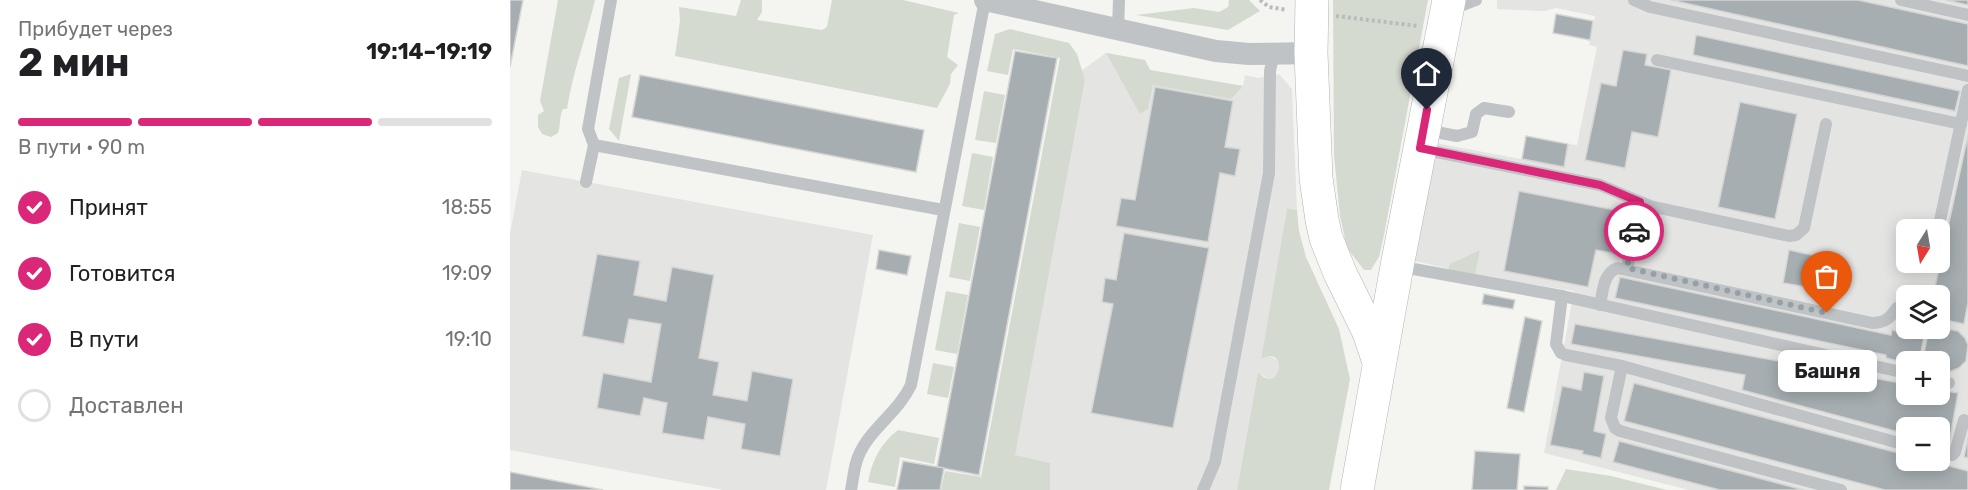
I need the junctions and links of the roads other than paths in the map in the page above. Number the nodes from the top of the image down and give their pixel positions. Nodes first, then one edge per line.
1 (611, 0) edge
2 (985, 0) edge
3 (1119, 0) edge
4 (1634, 0) edge
5 (1901, 0) edge
6 (1315, 9) edge
7 (1450, 10) edge
8 (1968, 15) edge
9 (1118, 30) junction
10 (1274, 53) junction
11 (1311, 53) junction
12 (1657, 60) dead end
13 (1968, 76) edge
14 (1968, 90) edge
15 (1509, 112) dead end
16 (1826, 124) dead end
17 (1961, 124) junction
18 (1422, 139) junction
19 (594, 145) junction
20 (586, 182) dead end
21 (1640, 202) junction
22 (943, 210) junction
23 (1940, 219) edge
24 (1397, 266) junction
25 (1627, 268) junction
26 (1340, 273) junction
27 (1562, 296) junction
28 (1600, 305) junction
29 (1896, 310) edge
30 (1379, 364) junction
31 (1622, 366) junction
32 (1896, 371) edge
33 (1964, 420) dead end
34 (1896, 442) edge
35 (1950, 455) edge
36 (851, 490) edge
37 (1203, 490) edge
38 (1357, 490) edge
39 (1841, 490) edge

1 - 19 lane
2 - 9 street
2 - 22 lane
3 - 9 lane
4 - 13 lane
5 - 8 lane
6 - 11 main road
7 - 18 main road
9 - 10 street
10 - 11 street
10 - 37 lane
11 - 26 main road
12 - 17 lane
14 - 17 lane
15 - 18 lane
16 - 21 lane
17 - 23 lane
18 - 21 lane
18 - 24 main road
19 - 20 lane
19 - 22 lane
21 - 25 lane
22 - 36 lane
24 - 26 main road
24 - 27 lane
24 - 30 main road
25 - 28 lane
25 - 29 lane
26 - 30 main road
27 - 28 lane
27 - 31 lane
28 - 32 lane
30 - 38 main road
31 - 34 lane
31 - 39 lane
33 - 35 lane

